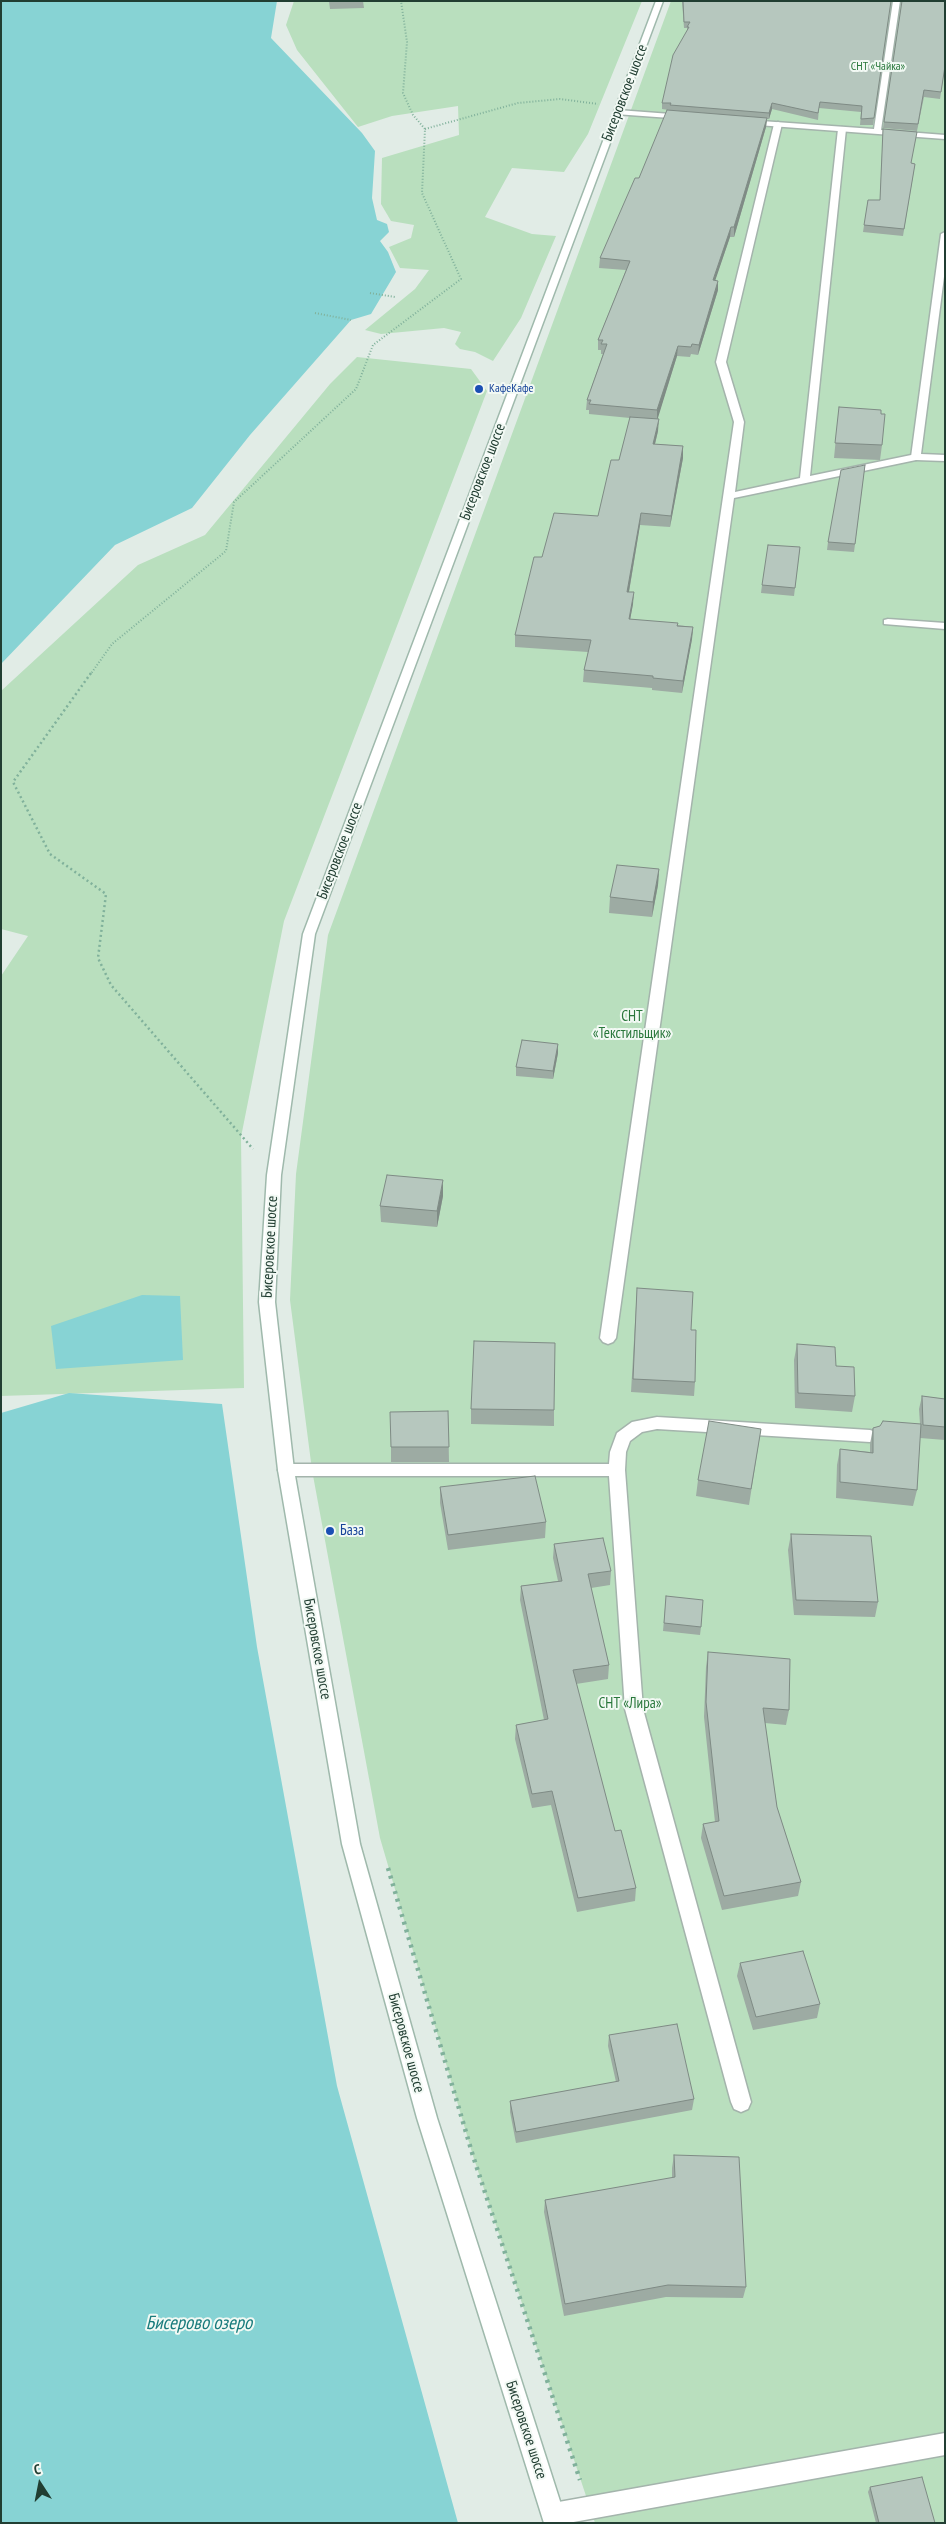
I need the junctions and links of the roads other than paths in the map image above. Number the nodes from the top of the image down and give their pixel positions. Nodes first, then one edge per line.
1 (660, 1) edge
2 (897, 1) edge
3 (618, 112) junction
4 (689, 117) edge
5 (738, 121) edge
6 (778, 124) junction
7 (842, 129) junction
8 (877, 132) junction
9 (945, 137) edge
10 (945, 234) edge
11 (916, 457) junction
12 (945, 458) edge
13 (805, 480) junction
14 (729, 496) junction
15 (888, 622) dead end
16 (945, 626) edge
17 (608, 1338) dead end
18 (870, 1436) dead end
19 (286, 1470) junction
20 (617, 1470) junction
21 (741, 2102) dead end
22 (945, 2444) edge
23 (555, 2518) edge

1 - 3 main road, Бисеровское шоссе
2 - 8 main road
3 - 4 main road
3 - 19 main road, Бисеровское шоссе
5 - 6 main road
6 - 7 main road
6 - 14 main road
7 - 8 main road
7 - 13 main road
8 - 9 main road
10 - 11 main road
11 - 12 main road
11 - 13 main road
13 - 14 main road
14 - 17 main road
15 - 16 main road
18 - 20 main road
19 - 20 main road
19 - 23 main road, Бисеровское шоссе
20 - 21 main road
22 - 23 main road

